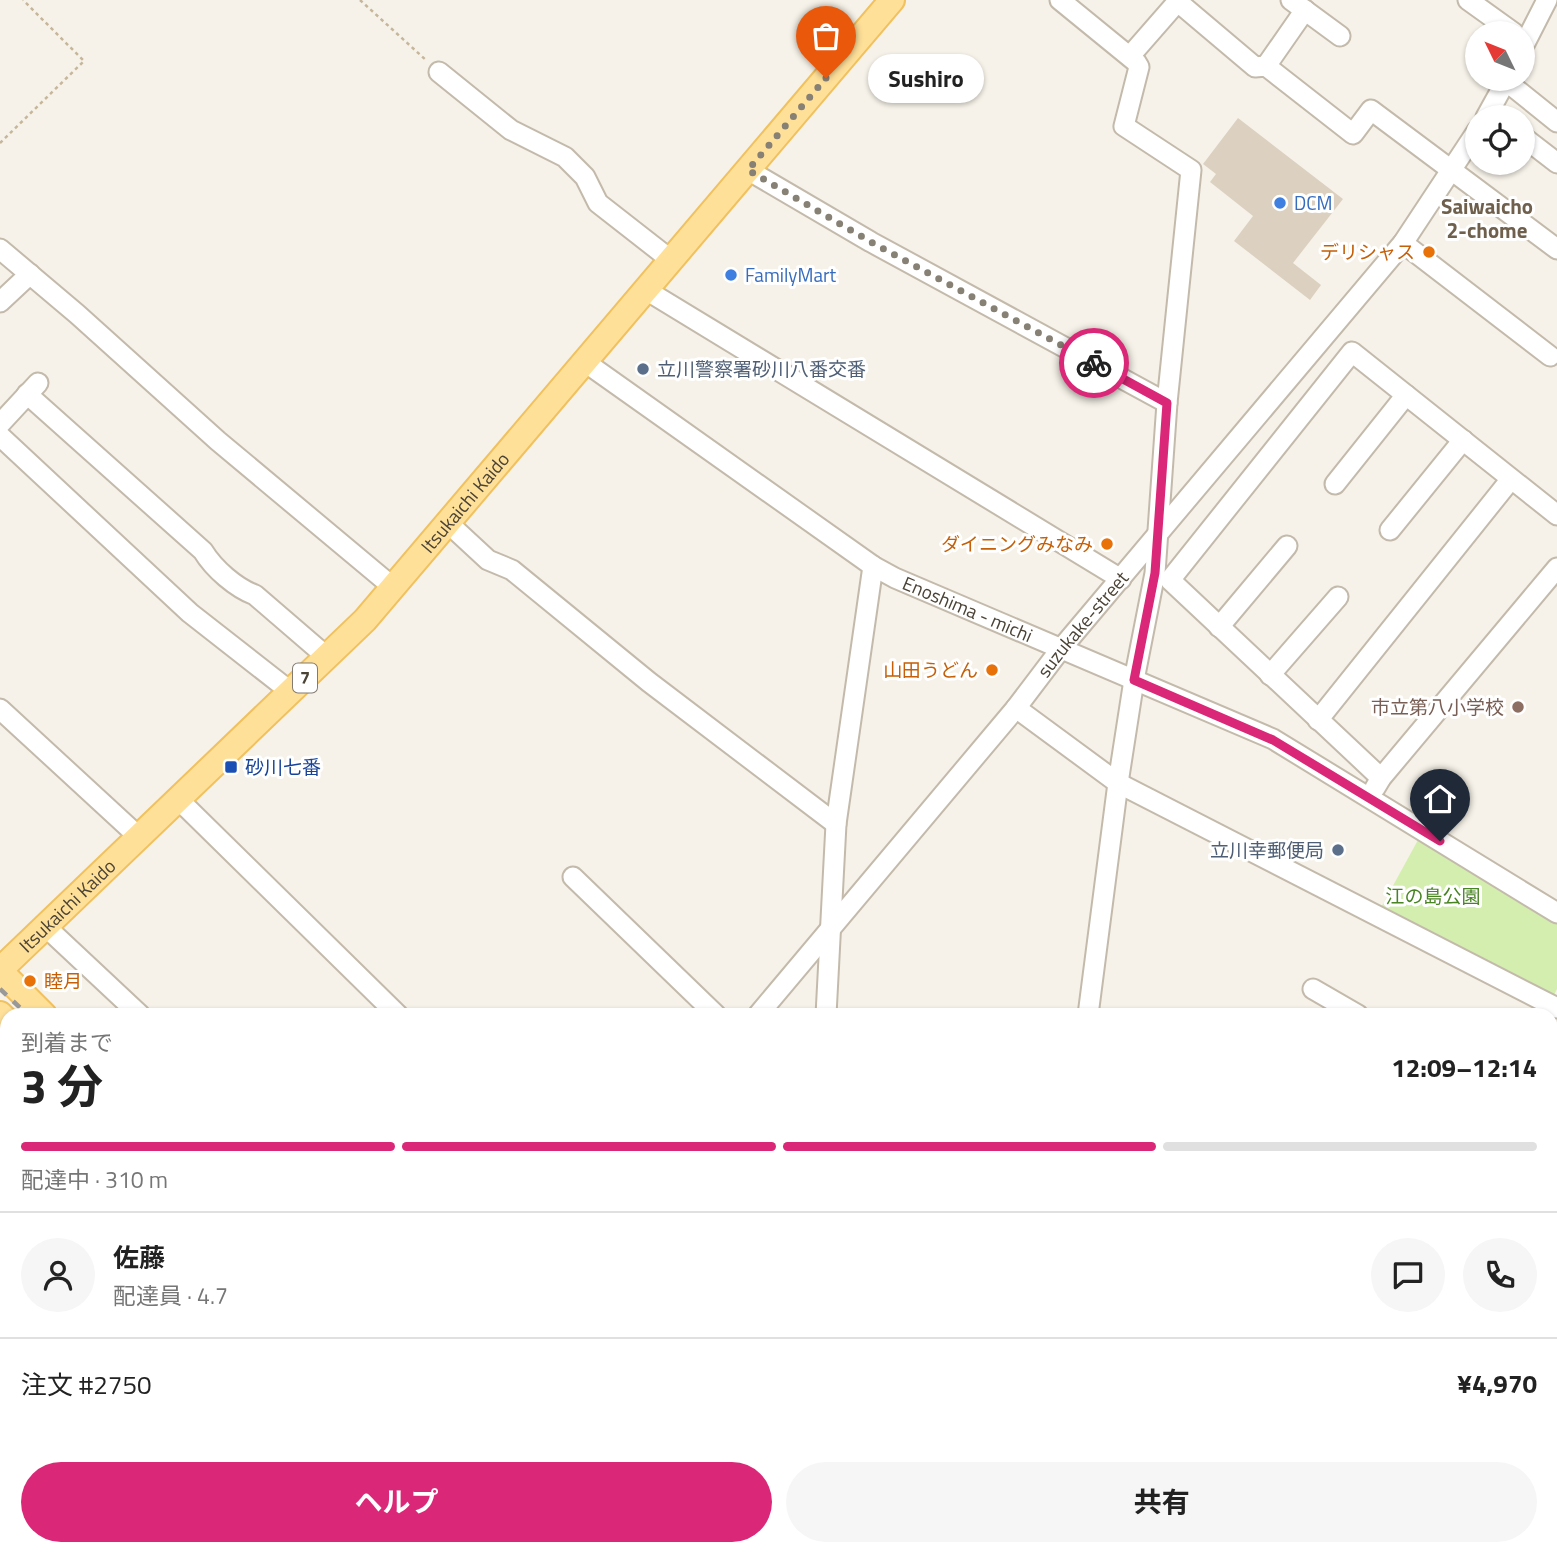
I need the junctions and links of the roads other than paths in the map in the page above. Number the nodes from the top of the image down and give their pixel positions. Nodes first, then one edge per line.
1 (892, 0) edge
2 (1060, 0) edge
3 (1468, 0) edge
4 (1547, 0) edge
5 (1178, 1) edge
6 (1298, 5) edge
7 (1495, 21) edge
8 (1534, 21) edge
9 (1340, 37) dead end
10 (1130, 56) junction
11 (1266, 66) junction
12 (439, 72) road end
13 (1519, 91) edge
14 (1557, 122) edge
15 (1535, 146) edge
16 (1465, 151) edge
17 (1557, 163) edge
18 (748, 170) junction
19 (1452, 172) junction
20 (1403, 243) junction
21 (0, 249) edge
22 (1557, 249) edge
23 (671, 260) junction
24 (30, 274) junction
25 (646, 289) junction
26 (0, 302) edge
27 (1550, 356) dead end
28 (586, 362) junction
29 (1406, 395) junction
30 (1167, 403) junction
31 (0, 424) edge
32 (0, 436) edge
33 (1463, 440) junction
34 (1511, 479) junction
35 (1335, 484) dead end
36 (1557, 515) edge
37 (448, 523) junction
38 (1390, 530) dead end
39 (1159, 535) junction
40 (1287, 546) dead end
41 (873, 566) junction
42 (1557, 568) edge
43 (1121, 579) junction
44 (394, 588) junction
45 (1338, 597) dead end
46 (1219, 626) junction
47 (1060, 650) junction
48 (327, 657) junction
49 (1270, 675) junction
50 (1134, 680) junction
51 (291, 692) junction
52 (1016, 708) junction
53 (0, 709) edge
54 (1318, 720) junction
55 (1381, 778) junction
56 (1118, 783) junction
57 (1370, 798) junction
58 (179, 800) junction
59 (836, 824) junction
60 (139, 837) junction
61 (573, 877) dead end
62 (1557, 913) edge
63 (831, 926) junction
64 (46, 927) junction
65 (0, 970) edge
66 (1313, 989) dead end
67 (37, 1008) edge
68 (133, 1008) edge
69 (391, 1008) edge
70 (709, 1008) edge
71 (764, 1008) edge
72 (826, 1008) edge
73 (1089, 1008) edge
74 (1346, 1008) edge
75 (1557, 1008) edge

1 - 18 main road, Itsukaichi Kaido / 7
2 - 10 street
3 - 7 street
4 - 8 street
5 - 10 street
5 - 11 street
6 - 9 street
6 - 11 street
10 - 30 street
11 - 19 street
12 - 23 street
13 - 14 street
15 - 17 street
16 - 19 street, suzukake-street
18 - 23 main road, Itsukaichi Kaido / 7
18 - 30 street
19 - 20 street, suzukake-street
19 - 22 street
20 - 27 street
20 - 39 street, suzukake-street
21 - 24 street
23 - 25 main road, Itsukaichi Kaido / 7
24 - 26 street
24 - 44 street
25 - 28 main road, Itsukaichi Kaido / 7
25 - 43 street
28 - 37 main road, Itsukaichi Kaido / 7
28 - 41 street, Enoshima - michi
29 - 33 street
29 - 35 street
29 - 46 street
30 - 39 street
31 - 48 street
32 - 51 street
33 - 34 street
33 - 38 street
34 - 36 street
34 - 54 street
37 - 44 main road, Itsukaichi Kaido / 7
37 - 59 street
39 - 43 street, suzukake-street
39 - 50 street
40 - 46 street
41 - 47 street, Enoshima - michi
41 - 59 street
42 - 55 street
43 - 47 street, suzukake-street
44 - 48 main road, Itsukaichi Kaido / 7
45 - 49 street
46 - 49 street
47 - 50 street, Enoshima - michi
47 - 52 street, suzukake-street
48 - 51 main road, Itsukaichi Kaido / 7
49 - 54 street
50 - 56 street
50 - 57 street, Enoshima - michi
51 - 58 main road, Itsukaichi Kaido / 7
52 - 56 street
52 - 63 street, suzukake-street
53 - 60 street
54 - 55 street
55 - 57 street
56 - 73 street
56 - 75 street
57 - 62 street, Enoshima - michi
58 - 60 main road, Itsukaichi Kaido / 7
58 - 69 street
59 - 63 street
60 - 64 main road, Itsukaichi Kaido / 7
61 - 70 street
63 - 71 street, suzukake-street
63 - 72 street
64 - 65 main road, Itsukaichi Kaido / 7
64 - 68 street
65 - 67 main road
66 - 74 street

